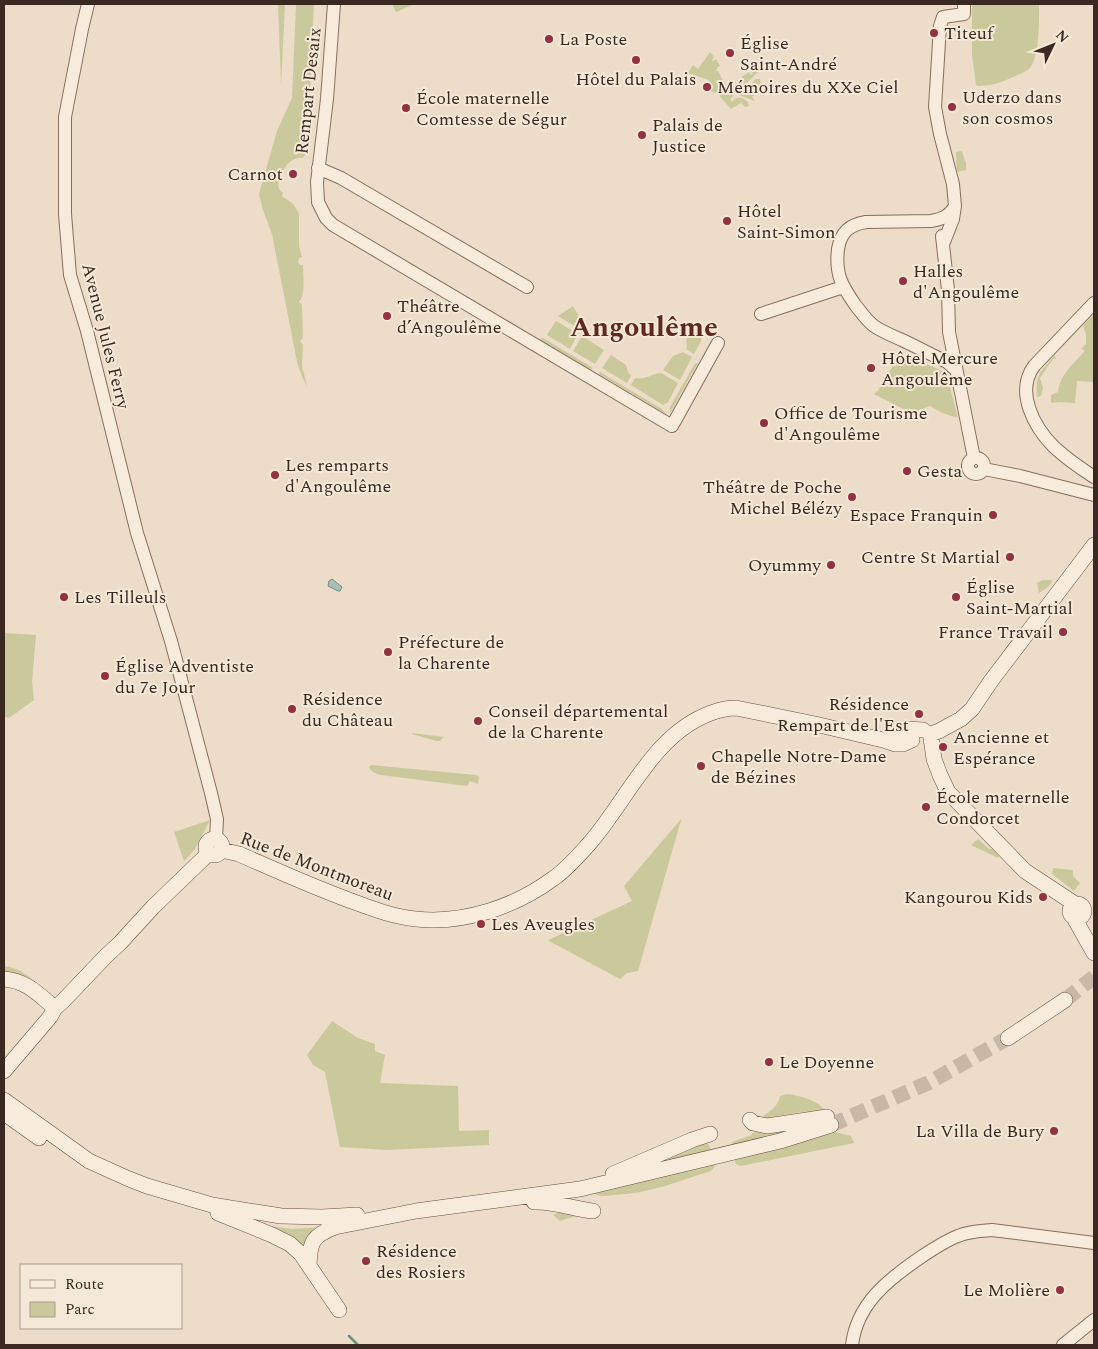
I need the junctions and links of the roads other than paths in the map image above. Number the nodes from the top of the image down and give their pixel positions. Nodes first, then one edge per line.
1 (88, 4) edge
2 (334, 4) edge
3 (964, 9) edge
4 (318, 168) junction
5 (955, 206) junction
6 (931, 220) junction
7 (944, 242) junction
8 (527, 287) dead end
9 (843, 287) junction
10 (1094, 304) edge
11 (761, 314) dead end
12 (949, 332) junction
13 (718, 343) dead end
14 (929, 353) junction
15 (956, 370) junction
16 (1094, 477) edge
17 (1094, 495) edge
18 (1094, 544) edge
19 (920, 736) junction
20 (215, 847) junction
21 (1090, 947) edge
22 (4, 979) edge
23 (1064, 1000) tunnel mouth
24 (55, 1008) junction
25 (1008, 1038) tunnel mouth
26 (4, 1071) edge
27 (4, 1100) edge
28 (4, 1106) edge
29 (4, 1114) edge
30 (750, 1120) dead end
31 (710, 1134) dead end
32 (89, 1160) junction
33 (444, 1207) junction
34 (416, 1211) junction
35 (593, 1211) dead end
36 (218, 1213) junction
37 (1094, 1243) edge
38 (309, 1266) junction
39 (339, 1310) dead end
40 (1094, 1320) edge
41 (852, 1345) edge
42 (1063, 1345) edge

1 - 20 street, Avenue Jules Ferry
2 - 4 street, Rempart Desaix
3 - 5 street
4 - 8 street
4 - 13 street, Rempart Desaix
5 - 6 street
5 - 7 street
6 - 7 street
6 - 9 street
7 - 12 street
9 - 11 street
9 - 14 street
10 - 16 street
12 - 14 street
12 - 15 street
14 - 15 street
15 - 17 street
18 - 19 main road, Rue de Montmoreau
19 - 20 main road, Rue de Montmoreau
19 - 21 main road
20 - 24 main road
22 - 24 main road
23 - 25 main road
24 - 26 main road
27 - 32 main road
28 - 32 main road
29 - 36 main road
30 - 33 main road
31 - 33 main road
32 - 34 main road
33 - 34 main road
33 - 35 main road
34 - 36 main road
34 - 38 main road
36 - 38 main road
37 - 41 street
38 - 39 main road
40 - 42 street

